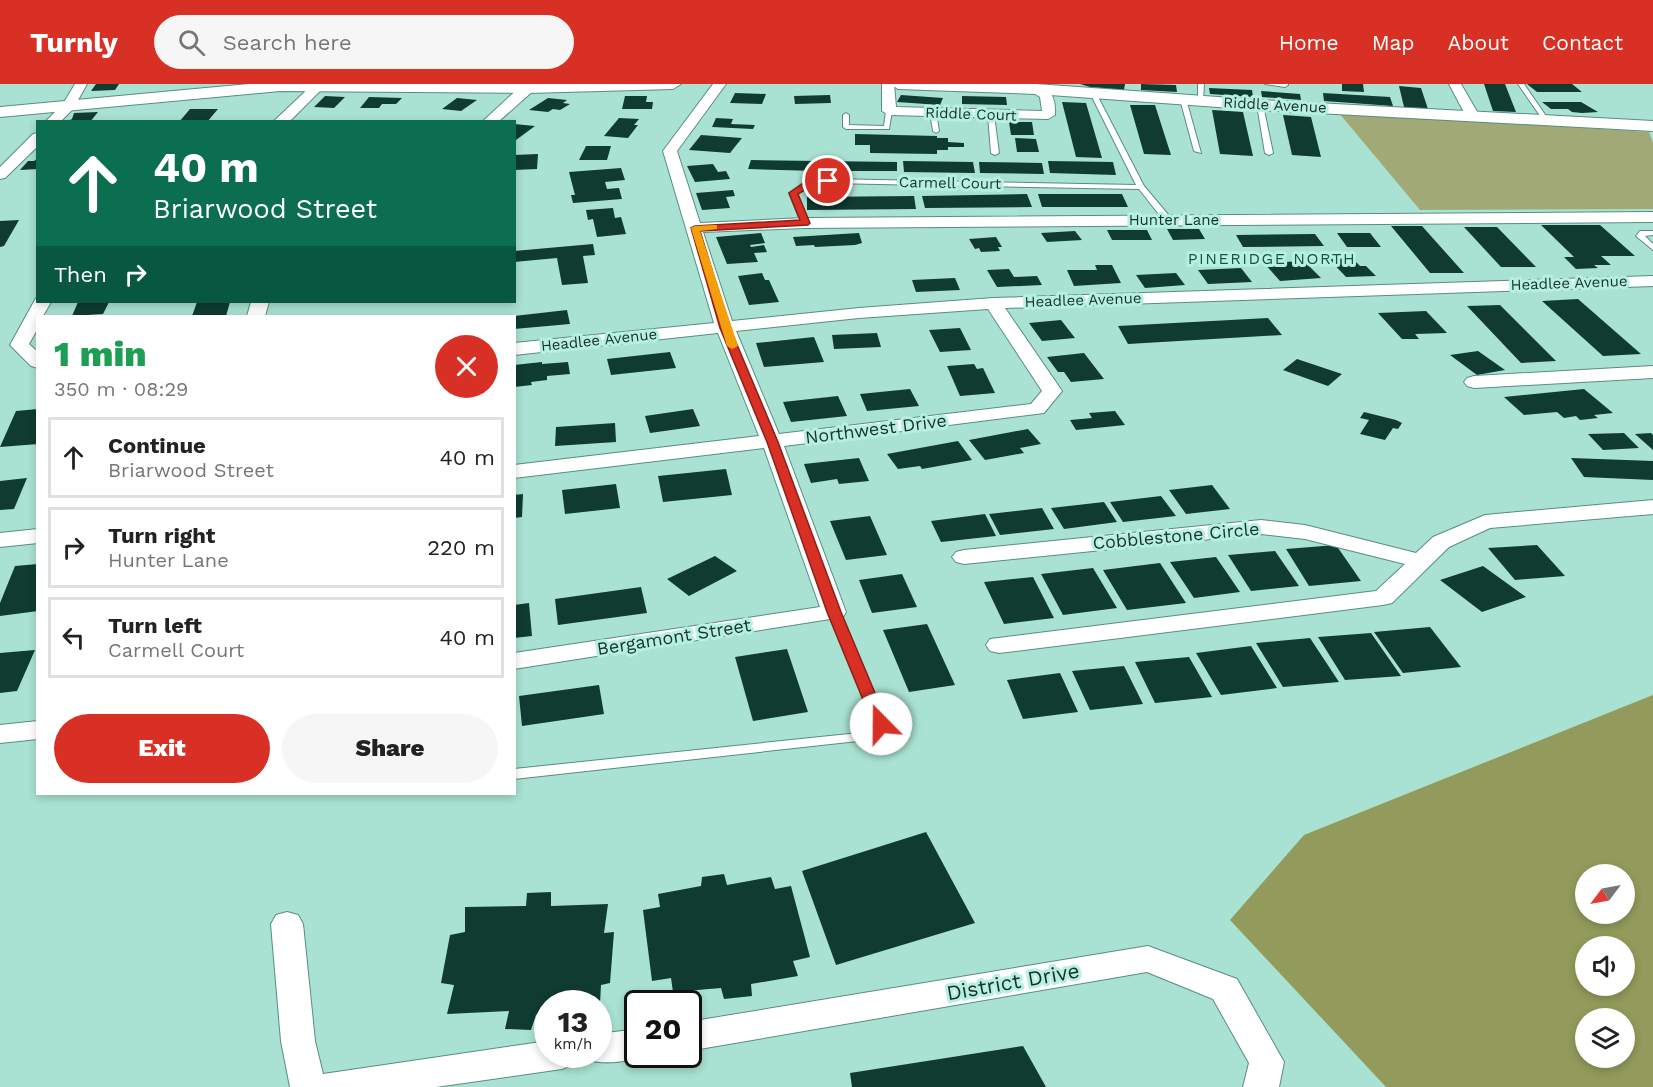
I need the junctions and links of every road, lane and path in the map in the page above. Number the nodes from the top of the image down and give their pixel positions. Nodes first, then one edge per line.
1 (81, 84) edge
2 (321, 84) edge
3 (673, 84) edge
4 (720, 84) edge
5 (888, 84) edge
6 (898, 84) edge
7 (1268, 84) edge
8 (1455, 84) edge
9 (1521, 84) edge
10 (1285, 85) edge
11 (528, 86) edge
12 (1030, 87) edge
13 (1201, 92) edge
14 (1093, 93) junction
15 (1183, 99) junction
16 (68, 105) junction
17 (1260, 105) junction
18 (889, 111) junction
19 (0, 112) edge
20 (933, 113) junction
21 (846, 115) dead end
22 (991, 115) junction
23 (1472, 115) junction
24 (1545, 119) junction
25 (54, 120) edge
26 (282, 120) edge
27 (491, 120) edge
28 (1653, 126) edge
29 (936, 131) dead end
30 (36, 139) edge
31 (1198, 151) dead end
32 (995, 153) dead end
33 (1269, 153) dead end
34 (0, 175) edge
35 (1141, 187) junction
36 (1653, 217) edge
37 (1168, 220) junction
38 (805, 223) junction
39 (695, 228) junction
40 (1653, 233) edge
41 (1653, 248) edge
42 (1653, 280) edge
43 (41, 303) edge
44 (993, 303) junction
45 (725, 328) junction
46 (9, 347) edge
47 (516, 349) edge
48 (36, 361) edge
49 (1653, 372) edge
50 (1474, 382) dead end
51 (772, 442) junction
52 (516, 472) edge
53 (1653, 507) edge
54 (36, 536) edge
55 (0, 540) edge
56 (964, 557) dead end
57 (1421, 561) junction
58 (834, 612) junction
59 (999, 645) dead end
60 (516, 661) edge
61 (36, 730) edge
62 (0, 734) edge
63 (516, 774) edge
64 (287, 924) dead end
65 (702, 1035) edge
66 (534, 1058) edge
67 (309, 1087) edge
68 (330, 1087) edge
69 (1261, 1087) edge

1 - 16 street
2 - 11 street
2 - 16 street
2 - 26 street
3 - 11 street
4 - 39 street
5 - 18 street
6 - 12 street, Riddle Avenue
7 - 10 lane
8 - 23 street
9 - 24 lane
11 - 27 street
12 - 14 street, Riddle Avenue
12 - 22 street, Riddle Court
13 - 15 street, Riddle Avenue
13 - 17 street, Riddle Avenue
14 - 15 street, Riddle Avenue
14 - 35 lane
15 - 31 lane
16 - 19 street
16 - 25 street
17 - 23 street, Riddle Avenue
17 - 33 lane
18 - 20 street, Riddle Court
18 - 21 lane
20 - 22 street, Riddle Court
20 - 29 lane
22 - 32 lane
23 - 24 street, Riddle Avenue
24 - 28 street, Riddle Avenue
30 - 34 street
35 - 37 lane
35 - 38 lane, Carmell Court
36 - 37 street, Hunter Lane
37 - 38 street, Hunter Lane
38 - 39 street, Hunter Lane
39 - 45 street
40 - 41 lane
42 - 44 street, Headlee Avenue
43 - 46 street
44 - 45 street, Headlee Avenue
44 - 51 street, Northwest Drive
45 - 47 street, Headlee Avenue
45 - 51 street
46 - 48 street
49 - 50 street
51 - 52 street, Northwest Drive
51 - 58 street
53 - 57 street
54 - 55 street
56 - 57 street, Cobblestone Circle
57 - 59 street
58 - 60 street, Bergamont Street
58 - 63 lane
61 - 62 street
64 - 67 street
65 - 69 street, District Drive
66 - 68 street

